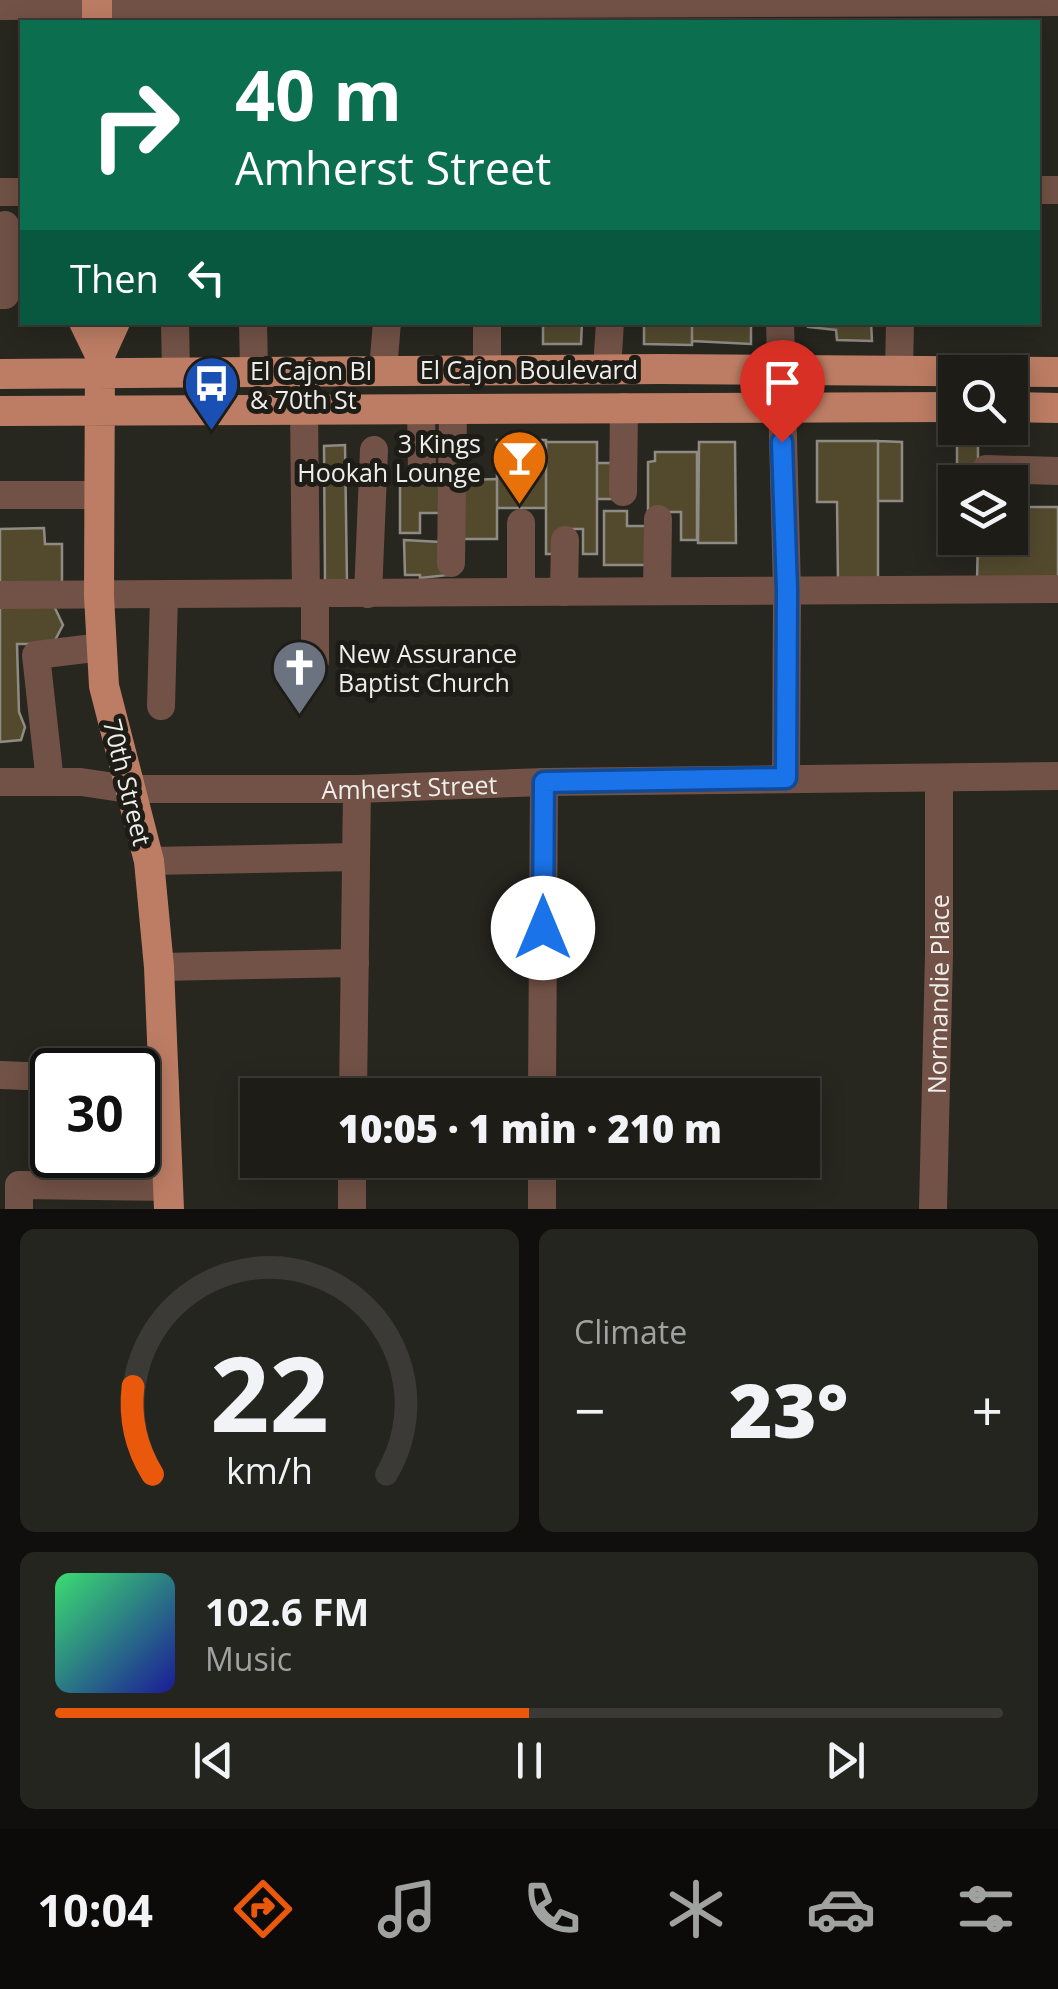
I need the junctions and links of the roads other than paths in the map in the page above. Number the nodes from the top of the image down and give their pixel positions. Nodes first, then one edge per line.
1 (1058, 2) edge
2 (0, 6) edge
3 (97, 9) edge
4 (783, 9) edge
5 (5, 225) dead end
6 (0, 295) edge
7 (85, 325) edge
8 (114, 325) edge
9 (176, 325) edge
10 (254, 325) edge
11 (387, 325) edge
12 (487, 325) edge
13 (610, 325) edge
14 (780, 325) edge
15 (900, 325) edge
16 (100, 364) junction
17 (487, 369) junction
18 (607, 369) junction
19 (254, 370) junction
20 (383, 370) junction
21 (780, 371) junction
22 (176, 372) junction
23 (899, 372) junction
24 (1058, 372) edge
25 (0, 374) edge
26 (781, 406) junction
27 (624, 407) junction
28 (938, 407) edge
29 (1028, 407) edge
30 (422, 408) junction
31 (453, 408) junction
32 (1058, 408) edge
33 (304, 410) junction
34 (100, 411) junction
35 (0, 412) edge
36 (374, 450) dead end
37 (422, 471) dead end
38 (1028, 471) edge
39 (1058, 471) edge
40 (623, 492) dead end
41 (100, 495) junction
42 (0, 496) edge
43 (658, 520) dead end
44 (521, 523) dead end
45 (565, 540) dead end
46 (451, 563) dead end
47 (787, 590) junction
48 (1058, 590) edge
49 (521, 592) junction
50 (564, 592) junction
51 (656, 592) junction
52 (311, 594) junction
53 (368, 594) junction
54 (0, 595) edge
55 (164, 595) junction
56 (99, 596) junction
57 (102, 647) junction
58 (315, 661) dead end
59 (161, 706) dead end
60 (1058, 776) edge
61 (786, 778) junction
62 (939, 778) junction
63 (0, 782) edge
64 (50, 782) junction
65 (544, 782) junction
66 (357, 788) junction
67 (128, 789) junction
68 (356, 857) junction
69 (149, 862) junction
70 (355, 962) junction
71 (158, 968) junction
72 (153, 1048) edge
73 (1, 1075) edge
74 (30, 1076) edge
75 (353, 1078) edge
76 (542, 1078) edge
77 (160, 1140) edge
78 (352, 1178) edge
79 (542, 1178) edge
80 (169, 1198) edge
81 (19, 1209) edge
82 (352, 1209) edge
83 (542, 1209) edge
84 (933, 1209) edge

1 - 4 street
2 - 3 street
3 - 4 street
5 - 6 street
7 - 16 main road, 70th Street
8 - 16 main road, 70th Street
9 - 22 street
10 - 19 street
11 - 20 street
12 - 17 street
13 - 18 street
14 - 21 street
15 - 23 street
16 - 22 main road, El Cajon Boulevard
16 - 25 main road, El Cajon Boulevard
16 - 34 main road, 70th Street
17 - 18 main road, El Cajon Boulevard
17 - 20 main road, El Cajon Boulevard
18 - 21 main road, El Cajon Boulevard
19 - 20 main road, El Cajon Boulevard
19 - 22 main road, El Cajon Boulevard
21 - 23 main road, El Cajon Boulevard
21 - 26 street
23 - 24 main road, El Cajon Boulevard
26 - 27 main road, El Cajon Boulevard
26 - 28 main road, El Cajon Boulevard
26 - 47 street
27 - 31 main road, El Cajon Boulevard
27 - 40 street
29 - 32 main road
30 - 31 main road, El Cajon Boulevard
30 - 33 main road, El Cajon Boulevard
30 - 37 street
31 - 46 street
33 - 34 main road, El Cajon Boulevard
33 - 52 street
34 - 35 main road, El Cajon Boulevard
34 - 41 main road, 70th Street
36 - 53 street
38 - 39 street
41 - 42 street
41 - 56 main road, 70th Street
43 - 51 street
44 - 49 street
45 - 50 street
47 - 48 street
47 - 51 street
47 - 61 street
49 - 50 street
49 - 53 street
50 - 51 street
52 - 53 street
52 - 55 street
52 - 58 street
54 - 56 street
55 - 56 street
55 - 59 street
56 - 57 main road, 70th Street
57 - 64 street
57 - 67 main road, 70th Street
60 - 62 street, Amherst Street
61 - 62 street, Amherst Street
61 - 65 street, Amherst Street
62 - 84 street, Normandie Place
63 - 64 street, Amherst Street
64 - 67 street, Amherst Street
65 - 66 street, Amherst Street
65 - 76 street
66 - 67 street, Amherst Street
66 - 68 street
67 - 69 main road, 70th Street
68 - 69 street
68 - 70 street
69 - 71 main road, 70th Street
70 - 71 street
70 - 75 street
71 - 72 main road, 70th Street
73 - 74 street
77 - 80 main road, 70th Street
78 - 82 street
79 - 83 street
80 - 81 street

